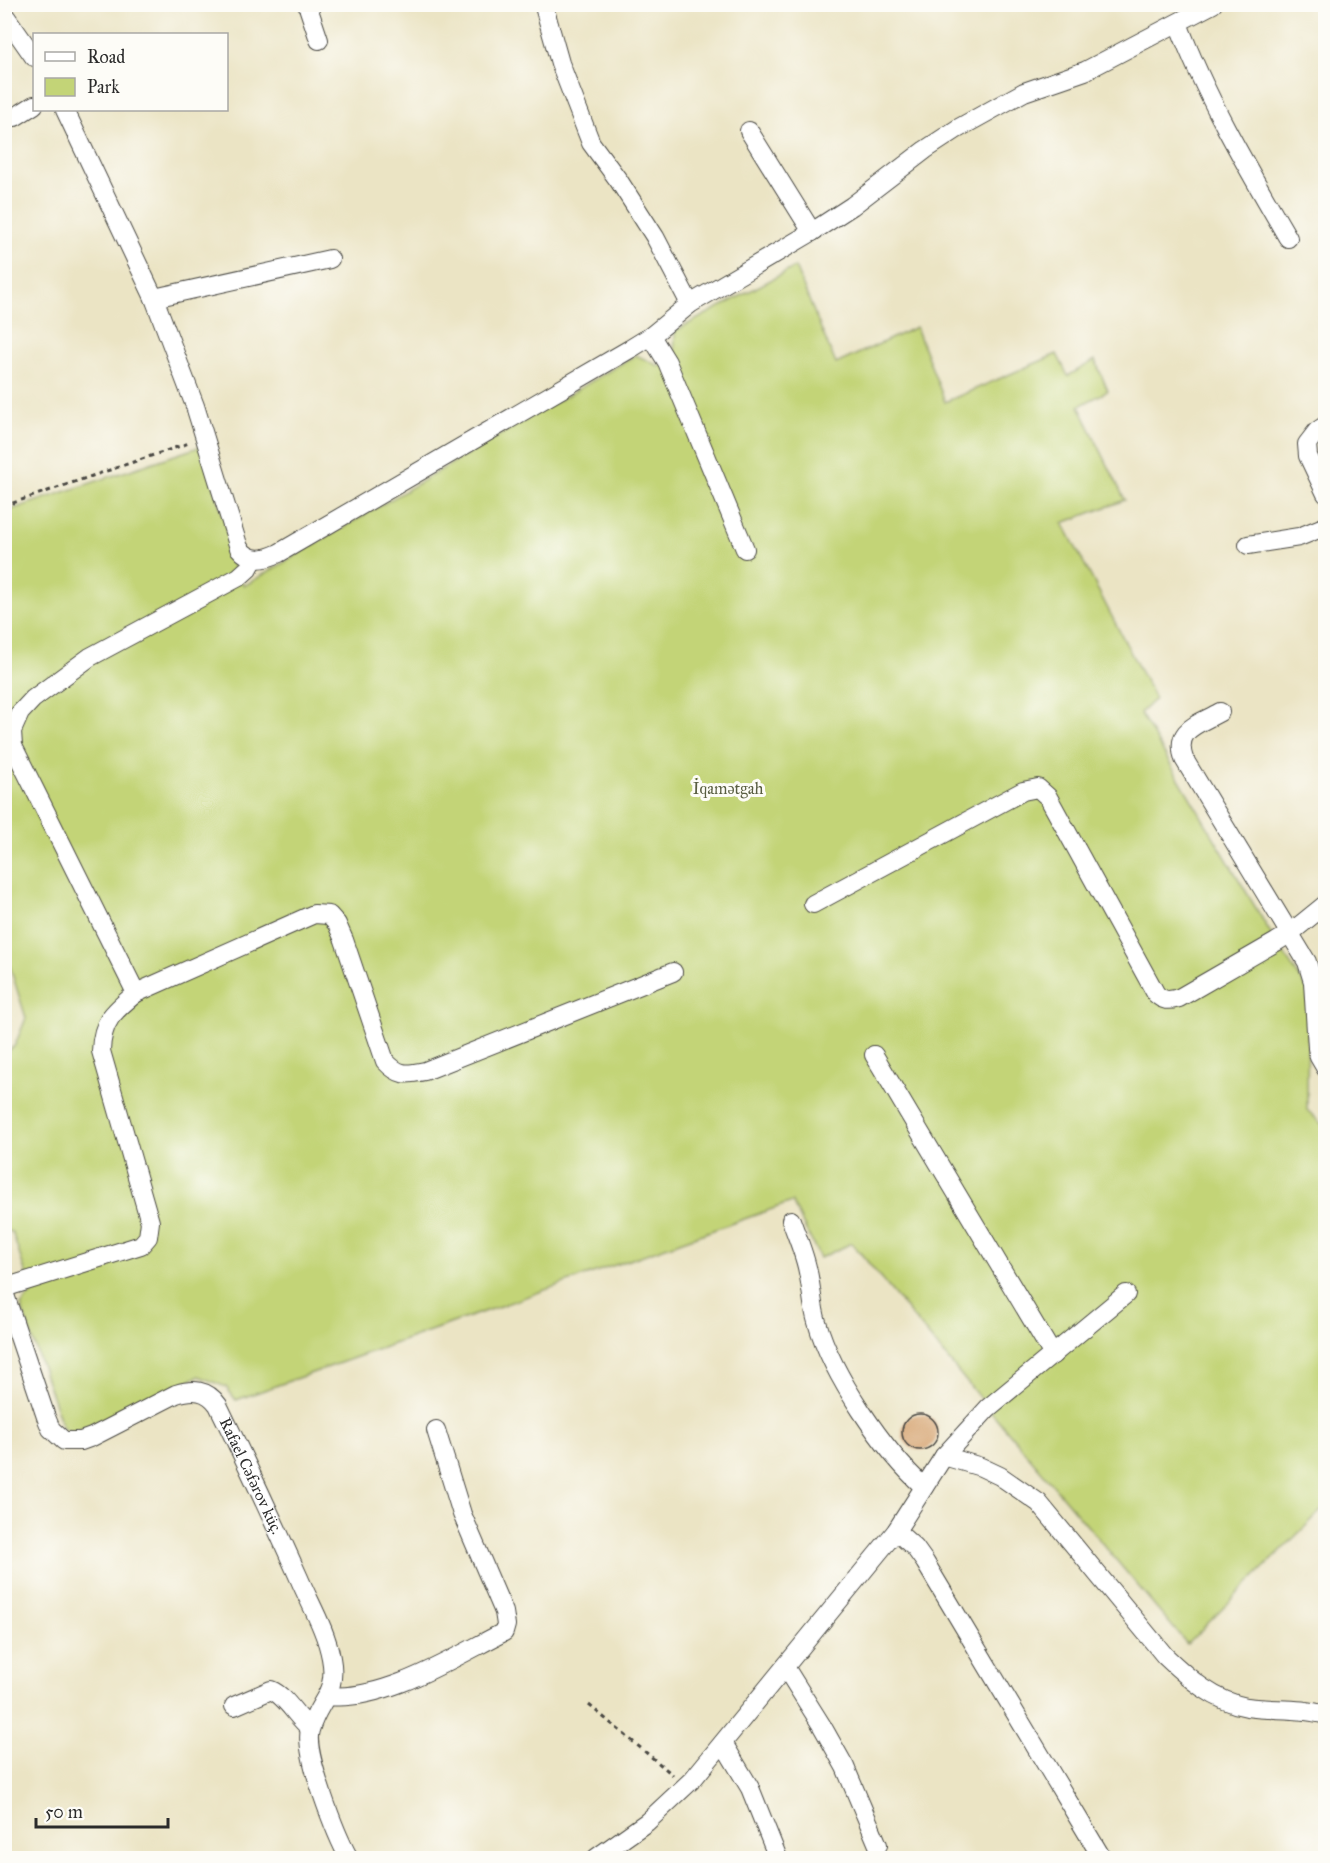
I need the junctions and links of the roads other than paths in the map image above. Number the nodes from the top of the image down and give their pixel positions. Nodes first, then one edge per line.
1 (307, 4) edge
2 (1213, 4) edge
3 (545, 10) dead end
4 (4, 14) edge
5 (1178, 23) junction
6 (318, 40) dead end
7 (33, 56) edge
8 (33, 106) edge
9 (65, 111) edge
10 (15, 117) dead end
11 (749, 131) dead end
12 (812, 232) junction
13 (1288, 238) dead end
14 (330, 259) dead end
15 (154, 298) junction
16 (690, 304) junction
17 (651, 336) junction
18 (1326, 425) edge
19 (1326, 494) edge
20 (1326, 526) edge
21 (1248, 545) dead end
22 (745, 549) dead end
23 (254, 559) junction
24 (1220, 712) dead end
25 (813, 904) dead end
26 (1326, 904) edge
27 (1289, 934) junction
28 (673, 972) dead end
29 (136, 993) junction
30 (874, 1055) dead end
31 (1325, 1067) edge
32 (791, 1220) dead end
33 (4, 1290) edge
34 (1126, 1294) dead end
35 (1053, 1355) junction
36 (436, 1430) dead end
37 (944, 1456) junction
38 (924, 1487) junction
39 (896, 1531) junction
40 (785, 1667) junction
41 (328, 1696) junction
42 (234, 1706) dead end
43 (1326, 1715) edge
44 (310, 1728) junction
45 (723, 1743) junction
46 (878, 1845) dead end
47 (349, 1858) edge
48 (596, 1858) edge
49 (778, 1858) edge
50 (1101, 1858) edge

1 - 6 street
2 - 5 street
3 - 16 street
4 - 7 street
5 - 12 street
5 - 13 street
8 - 10 street
9 - 15 street
11 - 12 street
12 - 16 street
14 - 15 street
15 - 23 street
16 - 17 street
17 - 22 street
17 - 23 street
18 - 19 street
20 - 21 street
23 - 29 street
24 - 27 street
25 - 27 street
26 - 27 street
27 - 31 street
28 - 29 street
29 - 33 street
30 - 35 street
32 - 38 street
33 - 41 street, Rafael Cəfərov küç.
34 - 35 street
35 - 37 street
36 - 41 street
37 - 38 street
37 - 43 street
38 - 39 street
39 - 40 street
39 - 50 street
40 - 45 street
40 - 46 street
41 - 44 street, Rafael Cəfərov küç.
42 - 44 street
44 - 47 street
45 - 48 street
45 - 49 street

